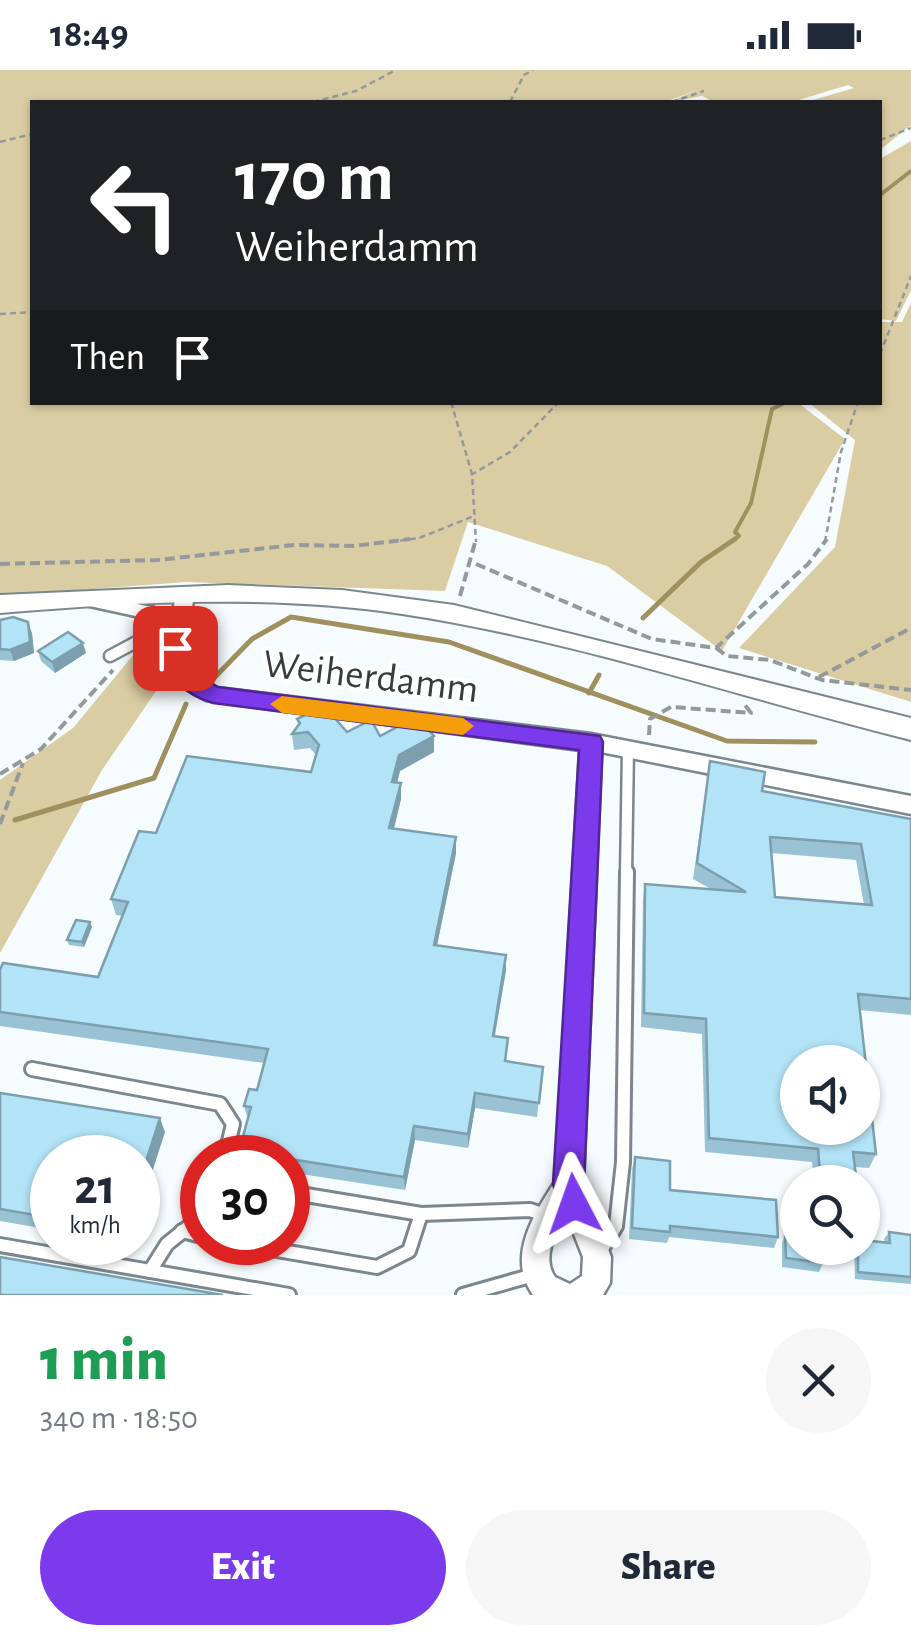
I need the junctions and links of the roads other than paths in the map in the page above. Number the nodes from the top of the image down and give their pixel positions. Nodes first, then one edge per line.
1 (80, 598) junction
2 (0, 604) edge
3 (178, 620) junction
4 (110, 656) dead end
5 (911, 729) edge
6 (591, 742) junction
7 (628, 748) junction
8 (911, 805) edge
9 (32, 1069) dead end
10 (230, 1135) edge
11 (569, 1184) junction
12 (310, 1196) edge
13 (420, 1214) junction
14 (549, 1216) junction
15 (180, 1233) edge
16 (0, 1245) edge
17 (310, 1255) edge
18 (597, 1257) junction
19 (150, 1272) junction
20 (538, 1274) junction
21 (289, 1295) edge
22 (463, 1295) edge
23 (561, 1295) edge
24 (579, 1295) edge

1 - 2 main road
1 - 3 main road
1 - 3 street
3 - 4 lane
3 - 5 main road
3 - 6 street, Weiherdamm
6 - 7 street, Weiherdamm
6 - 11 street
7 - 8 street, Weiherdamm
7 - 18 lane
9 - 10 lane
11 - 14 street
11 - 18 street
12 - 13 lane
13 - 14 lane
13 - 17 lane
14 - 20 street
15 - 19 lane
16 - 19 lane
18 - 24 street
19 - 21 lane
20 - 22 lane
20 - 23 street

